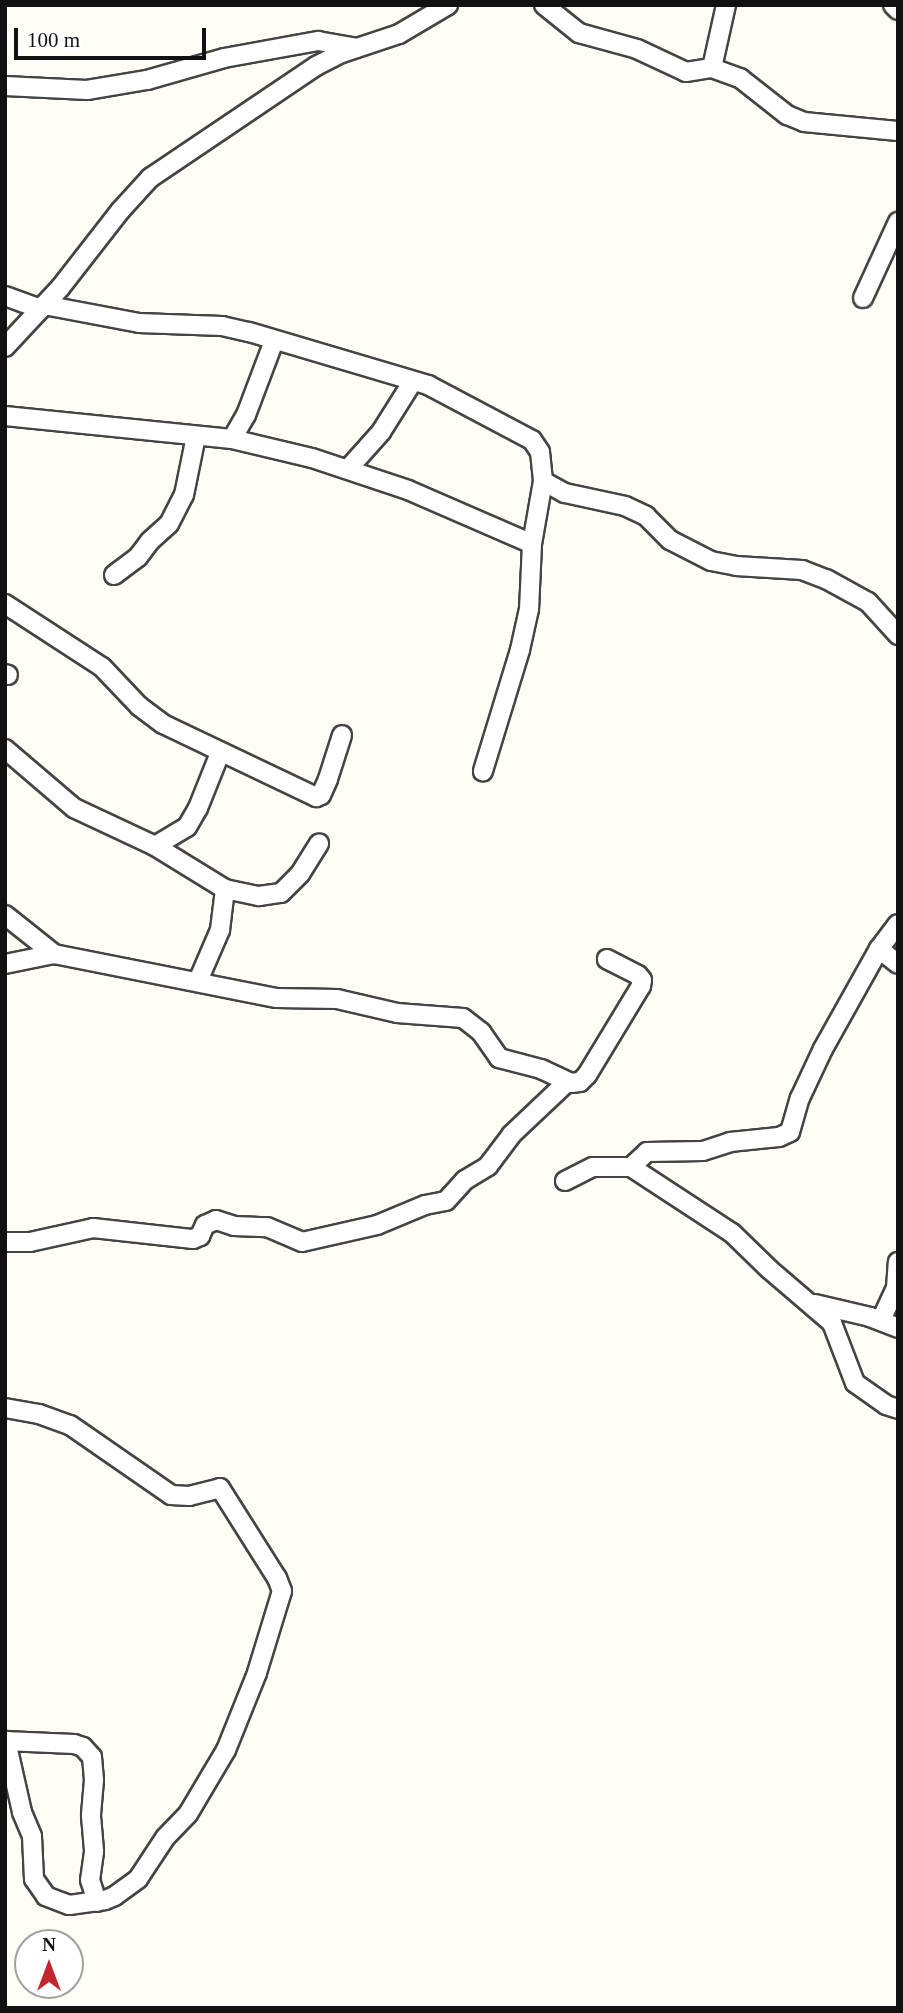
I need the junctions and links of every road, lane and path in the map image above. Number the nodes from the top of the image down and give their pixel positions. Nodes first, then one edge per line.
1 (448, 5) edge
2 (544, 5) edge
3 (726, 5) edge
4 (893, 5) edge
5 (898, 10) edge
6 (356, 48) junction
7 (712, 68) junction
8 (5, 86) edge
9 (898, 131) edge
10 (898, 222) edge
11 (5, 296) edge
12 (863, 298) dead end
13 (42, 307) junction
14 (274, 341) junction
15 (5, 347) edge
16 (413, 381) junction
17 (5, 416) edge
18 (196, 436) junction
19 (232, 439) junction
20 (348, 469) junction
21 (543, 481) junction
22 (531, 544) junction
23 (114, 575) dead end
24 (5, 604) edge
25 (898, 635) edge
26 (342, 735) dead end
27 (5, 749) edge
28 (220, 753) junction
29 (483, 771) dead end
30 (319, 843) dead end
31 (155, 846) junction
32 (225, 889) junction
33 (5, 915) edge
34 (898, 924) edge
35 (879, 949) junction
36 (54, 954) junction
37 (607, 959) dead end
38 (5, 964) edge
39 (898, 964) edge
40 (198, 981) junction
41 (567, 1082) junction
42 (631, 1167) junction
43 (565, 1181) dead end
44 (5, 1242) edge
45 (898, 1262) edge
46 (812, 1303) junction
47 (881, 1320) junction
48 (898, 1328) edge
49 (5, 1408) edge
50 (898, 1409) edge
51 (6, 1741) edge
52 (97, 1902) junction

1 - 6 street
2 - 7 street
3 - 7 street
4 - 5 street
6 - 8 street
6 - 13 street
7 - 9 street
10 - 12 street
11 - 13 street
13 - 14 street
13 - 15 street
14 - 16 street
14 - 19 street
16 - 20 street
16 - 21 street
17 - 18 street
18 - 19 street
18 - 23 street
19 - 20 street
20 - 22 street
21 - 22 street
21 - 25 street
22 - 29 street
24 - 28 street
26 - 28 street
27 - 31 street
28 - 31 street
30 - 32 street
31 - 32 street
32 - 40 street
33 - 36 street
34 - 35 street
35 - 39 street
35 - 42 street
36 - 38 street
36 - 40 street
37 - 41 street
40 - 41 street
41 - 44 street
42 - 43 street
42 - 46 street
45 - 47 street
46 - 47 street
46 - 50 street
47 - 48 street
49 - 52 street
51 - 52 street
51 - 52 street

